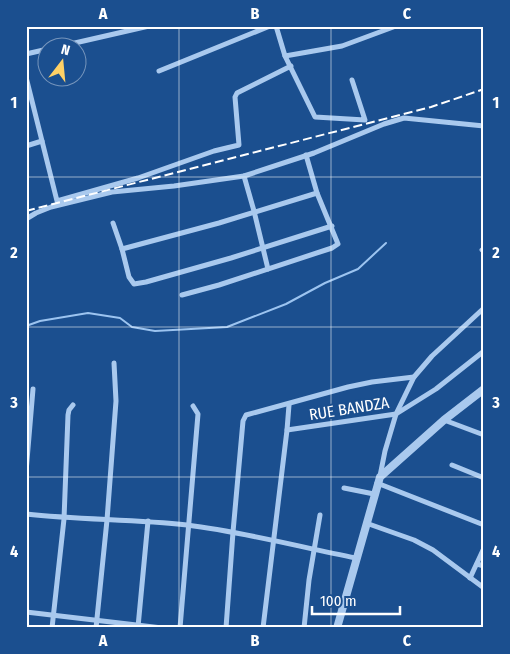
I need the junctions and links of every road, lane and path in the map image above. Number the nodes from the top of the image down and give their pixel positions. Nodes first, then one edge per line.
1 (149, 26) edge
2 (270, 26) edge
3 (276, 26) edge
4 (377, 26) edge
5 (396, 26) edge
6 (379, 33) junction
7 (88, 40) edge
8 (285, 56) junction
9 (292, 66) junction
10 (159, 71) dead end
11 (26, 77) edge
12 (352, 80) dead end
13 (29, 100) edge
14 (484, 126) edge
15 (42, 141) junction
16 (26, 146) edge
17 (306, 155) junction
18 (244, 176) junction
19 (316, 192) junction
20 (254, 212) junction
21 (26, 218) edge
22 (113, 223) dead end
23 (332, 226) junction
24 (262, 247) junction
25 (122, 249) junction
26 (268, 269) junction
27 (182, 295) dead end
28 (484, 308) edge
29 (484, 350) edge
30 (114, 363) dead end
31 (414, 378) junction
32 (33, 389) dead end
33 (484, 389) edge
34 (73, 404) dead end
35 (289, 405) junction
36 (193, 406) dead end
37 (396, 414) junction
38 (444, 420) junction
39 (287, 430) junction
40 (484, 435) edge
41 (452, 465) dead end
42 (26, 472) edge
43 (484, 478) edge
44 (378, 480) junction
45 (344, 488) dead end
46 (374, 494) junction
47 (26, 514) edge
48 (320, 515) dead end
49 (64, 518) junction
50 (107, 520) junction
51 (148, 521) junction
52 (366, 523) junction
53 (484, 525) edge
54 (189, 526) junction
55 (233, 532) junction
56 (274, 541) junction
57 (484, 548) edge
58 (314, 550) junction
59 (356, 558) junction
60 (477, 564) junction
61 (484, 566) edge
62 (470, 578) junction
63 (484, 588) edge
64 (26, 612) edge
65 (53, 615) junction
66 (96, 620) junction
67 (138, 626) edge
68 (52, 628) edge
69 (96, 628) edge
70 (162, 628) edge
71 (180, 628) edge
72 (226, 628) edge
73 (263, 628) edge
74 (304, 628) edge
75 (337, 628) edge

1 - 7 street
2 - 10 street
3 - 8 street
4 - 6 street
5 - 6 street
6 - 8 street
8 - 9 street
9 - 12 street
9 - 15 street
11 - 13 street
13 - 15 street
14 - 17 street
15 - 16 street
17 - 18 street
17 - 19 street
18 - 20 street
18 - 21 street
19 - 20 street
19 - 23 street
20 - 24 street
20 - 25 street
22 - 25 street
23 - 24 street
23 - 26 street
24 - 25 street
24 - 26 street
26 - 27 street
28 - 31 street
29 - 37 street, RUE BANDZA
30 - 50 street
31 - 35 street
31 - 37 street
32 - 42 street
33 - 38 street
34 - 49 street
35 - 39 street
35 - 55 street
36 - 54 street
37 - 39 street, RUE BANDZA
37 - 44 street
38 - 40 street
38 - 44 street
39 - 56 street
41 - 43 street
44 - 46 street
44 - 53 street
45 - 46 street
46 - 52 street
47 - 49 street
48 - 58 street
49 - 50 street
49 - 65 street
50 - 51 street
50 - 66 street
51 - 54 street
51 - 67 street
52 - 59 street
52 - 62 street
54 - 55 street
54 - 71 street
55 - 56 street
55 - 72 street
56 - 58 street
56 - 73 street
57 - 60 street
58 - 59 street
58 - 74 street
59 - 75 street
60 - 61 street
60 - 62 street
62 - 63 street
64 - 65 street
65 - 66 street
65 - 68 street
66 - 67 street
66 - 69 street
67 - 70 street

